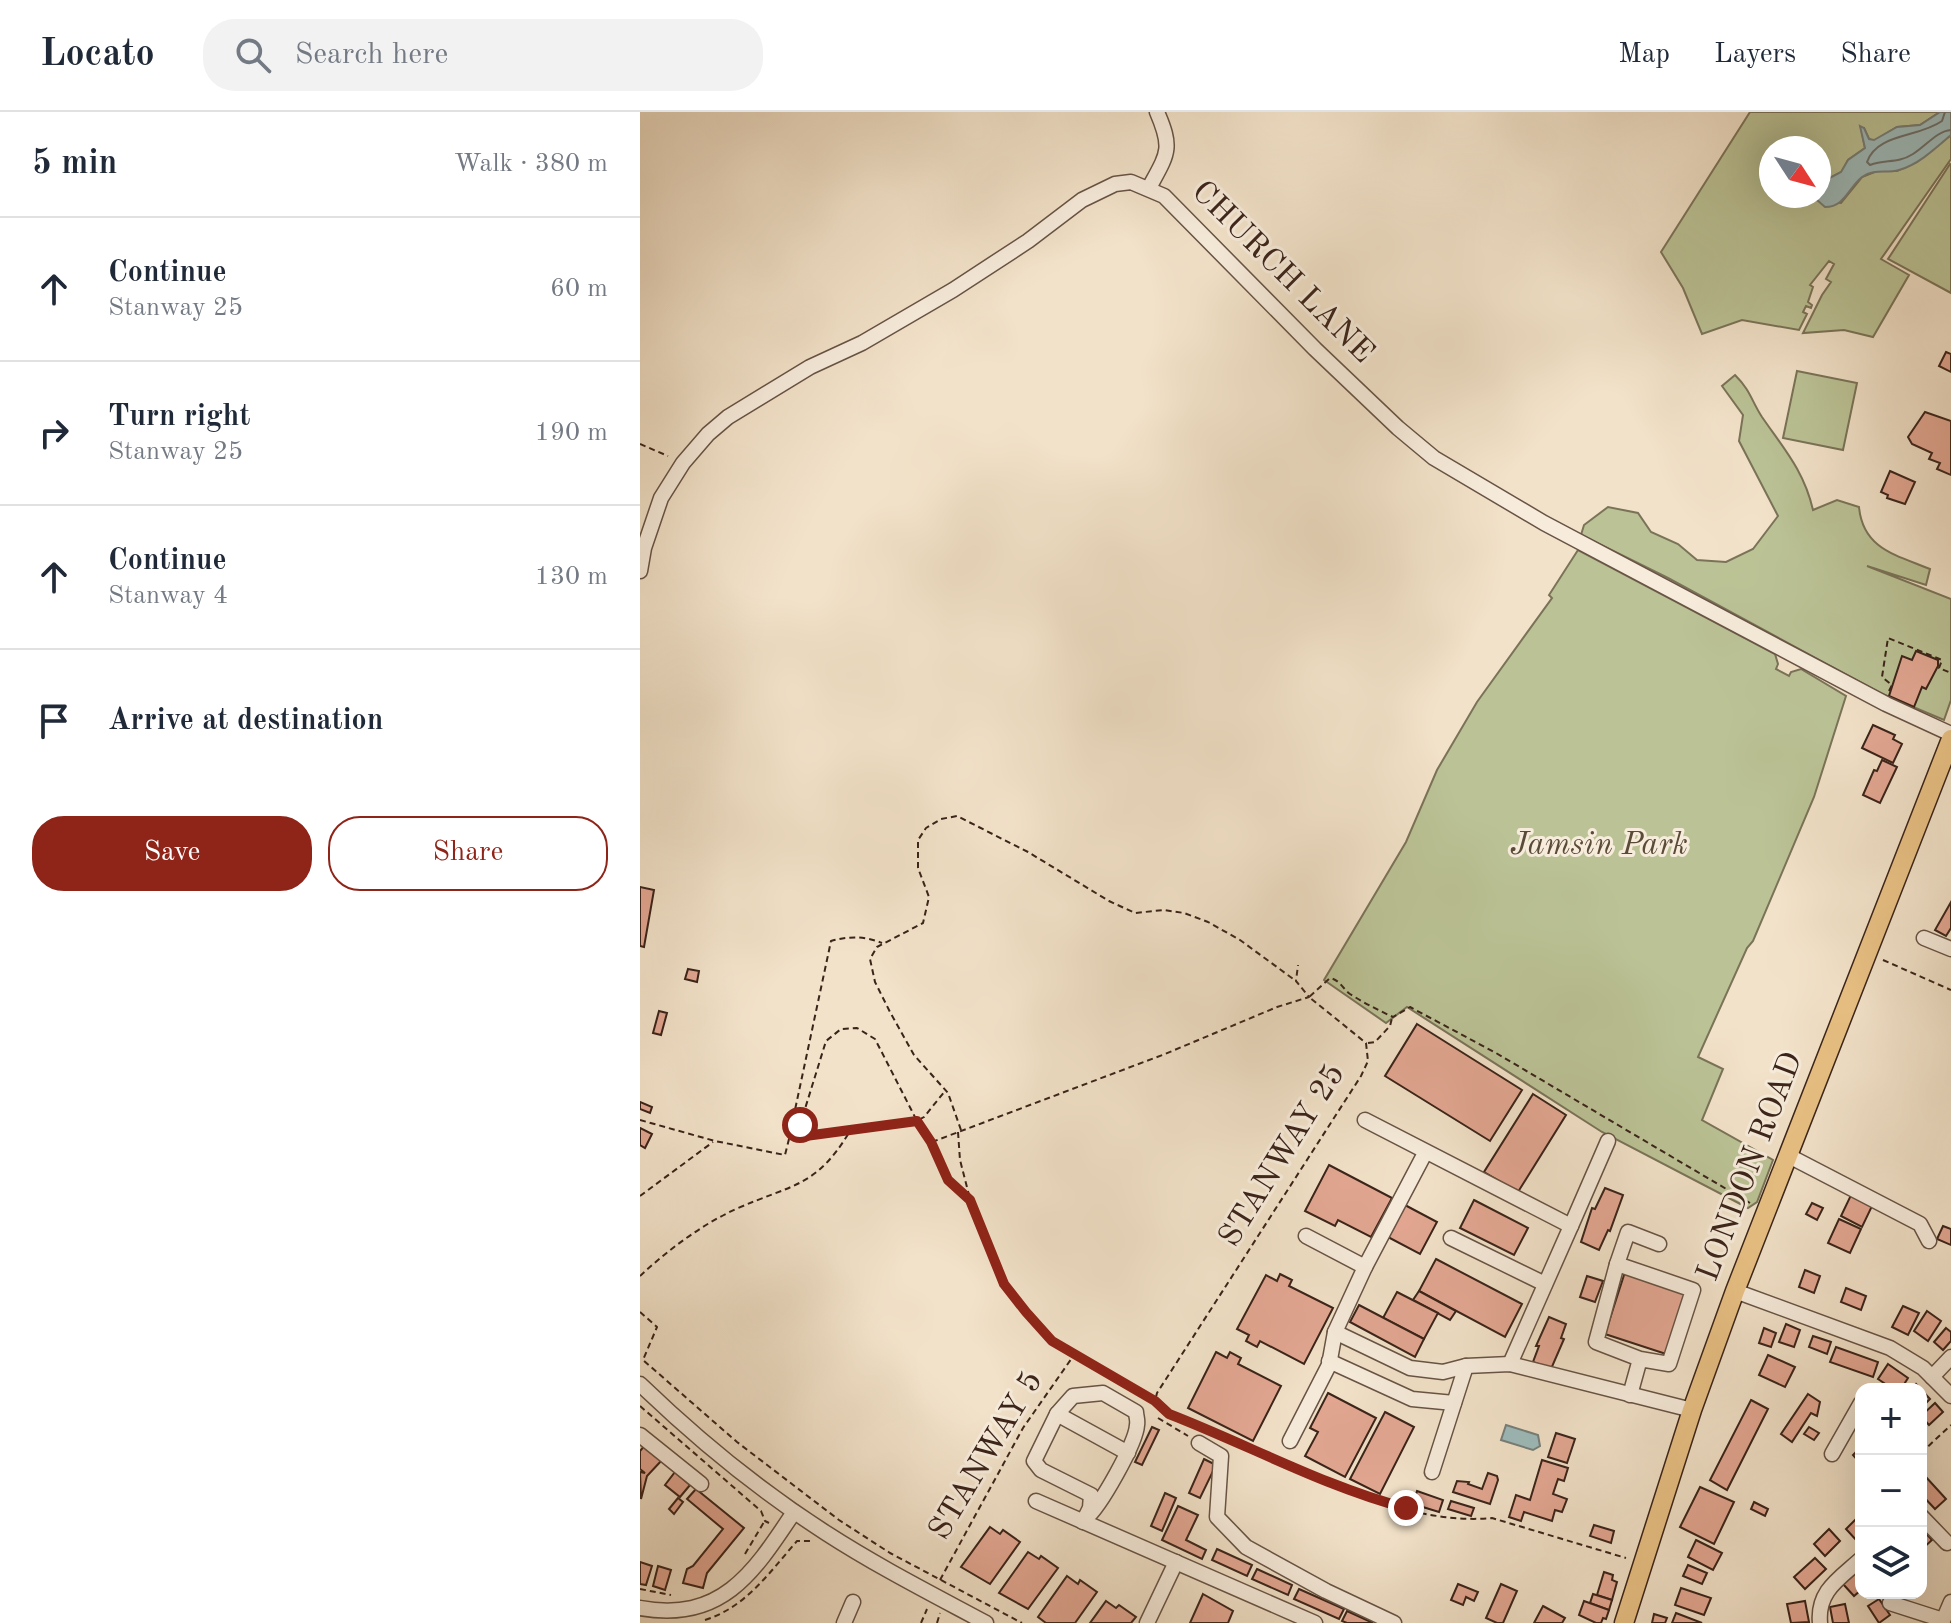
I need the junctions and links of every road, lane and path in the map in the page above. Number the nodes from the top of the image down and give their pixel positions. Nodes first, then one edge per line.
1 (1157, 112) edge
2 (1149, 188) junction
3 (640, 444) edge
4 (683, 463) junction
5 (640, 571) edge
6 (1951, 673) edge
7 (1886, 704) junction
8 (1951, 737) edge
9 (1924, 938) dead end
10 (882, 943) junction
11 (1951, 949) edge
12 (1867, 954) junction
13 (1298, 965) dead end
14 (1296, 981) junction
15 (1951, 990) edge
16 (1309, 997) junction
17 (1393, 1017) junction
18 (1366, 1043) junction
19 (946, 1091) junction
20 (640, 1120) edge
21 (1365, 1120) dead end
22 (917, 1121) junction
23 (851, 1130) junction
24 (960, 1131) junction
25 (798, 1137) junction
26 (789, 1139) junction
27 (715, 1141) junction
28 (1608, 1141) dead end
29 (931, 1142) junction
30 (1425, 1153) junction
31 (1787, 1155) junction
32 (640, 1196) edge
33 (970, 1200) junction
34 (1766, 1212) junction
35 (1571, 1226) junction
36 (1306, 1236) dead end
37 (1451, 1238) dead end
38 (1929, 1241) dead end
39 (1659, 1244) dead end
40 (1617, 1264) junction
41 (640, 1266) edge
42 (1365, 1267) junction
43 (646, 1270) junction
44 (640, 1276) edge
45 (1545, 1284) junction
46 (1735, 1291) junction
47 (640, 1312) edge
48 (1335, 1332) junction
49 (1074, 1355) junction
50 (1951, 1357) edge
51 (1640, 1359) junction
52 (1329, 1361) junction
53 (1510, 1364) junction
54 (1466, 1366) junction
55 (1932, 1377) junction
56 (640, 1384) edge
57 (1630, 1395) junction
58 (1951, 1396) edge
59 (1155, 1401) junction
60 (1454, 1403) junction
61 (640, 1406) edge
62 (1692, 1410) junction
63 (1057, 1414) junction
64 (1158, 1418) dead end
65 (1951, 1425) edge
66 (1855, 1429) edge
67 (641, 1434) edge
68 (1290, 1441) dead end
69 (1199, 1443) joint
70 (1927, 1447) edge
71 (1128, 1453) junction
72 (1832, 1454) dead end
73 (1432, 1472) dead end
74 (701, 1484) dead end
75 (1036, 1501) dead end
76 (794, 1512) junction
77 (1085, 1520) junction
78 (1927, 1522) edge
79 (1947, 1543) dead end
80 (744, 1556) dead end
81 (1176, 1562) junction
82 (1642, 1563) junction
83 (1855, 1565) edge
84 (940, 1581) junction
85 (640, 1589) edge
86 (673, 1595) dead end
87 (853, 1602) dead end
88 (1951, 1602) edge
89 (1890, 1603) dead end
90 (928, 1605) dead end
91 (640, 1608) edge
92 (940, 1612) dead end
93 (696, 1617) edge
94 (840, 1619) edge
95 (1305, 1621) edge
96 (1943, 1621) edge
97 (921, 1623) edge
98 (937, 1623) edge
99 (986, 1623) edge
100 (1022, 1623) edge
101 (1147, 1623) edge
102 (1394, 1623) edge
103 (1624, 1623) edge
104 (1820, 1623) edge

1 - 2 street
2 - 4 street, CHURCH LANE
2 - 7 street, CHURCH LANE
3 - 4 path
4 - 5 street, CHURCH LANE
6 - 7 path
7 - 8 street, CHURCH LANE
8 - 12 main road, LONDON ROAD
9 - 11 street
10 - 14 path, STANWAY 25
10 - 19 path
10 - 26 path
12 - 15 path
12 - 31 main road, LONDON ROAD
13 - 14 path
14 - 16 path, STANWAY 25
16 - 17 path
16 - 18 path, STANWAY 25
16 - 24 path
17 - 18 path
17 - 34 path
18 - 59 path, STANWAY 25
19 - 22 path
19 - 24 path
20 - 27 path
21 - 30 street
22 - 23 path
22 - 25 path
22 - 29 path
23 - 25 path
23 - 43 path
24 - 29 path
24 - 33 path
25 - 26 path
26 - 27 path
27 - 32 path
28 - 35 street
29 - 33 path
30 - 35 street
30 - 42 street
31 - 34 main road, LONDON ROAD
31 - 38 street
33 - 49 path
34 - 46 main road, LONDON ROAD
35 - 45 street
36 - 42 street
37 - 45 street
39 - 40 street
40 - 51 street
40 - 51 street
41 - 43 path
42 - 48 street
43 - 44 path
45 - 53 street
46 - 55 street
46 - 62 main road, LONDON ROAD
47 - 84 path
48 - 52 street
48 - 54 street
49 - 59 path
49 - 84 path, STANWAY 5
50 - 55 street
51 - 57 street
52 - 60 street
52 - 68 street
53 - 54 street
53 - 57 street
54 - 60 street
55 - 58 street
56 - 76 street
57 - 62 street
59 - 82 path
60 - 73 street
61 - 80 path
62 - 82 main road, LONDON ROAD
63 - 71 street
63 - 71 street
63 - 77 street
64 - 69 path
65 - 70 path
66 - 72 street
67 - 74 street
69 - 102 street
71 - 77 street
75 - 77 street
76 - 93 street
76 - 99 street
77 - 81 street
78 - 79 street
81 - 95 street
81 - 101 street
82 - 103 main road, LONDON ROAD
83 - 104 street
84 - 100 path
85 - 86 path
87 - 94 street
88 - 96 street
89 - 96 street
90 - 97 path
91 - 93 street
92 - 98 path

